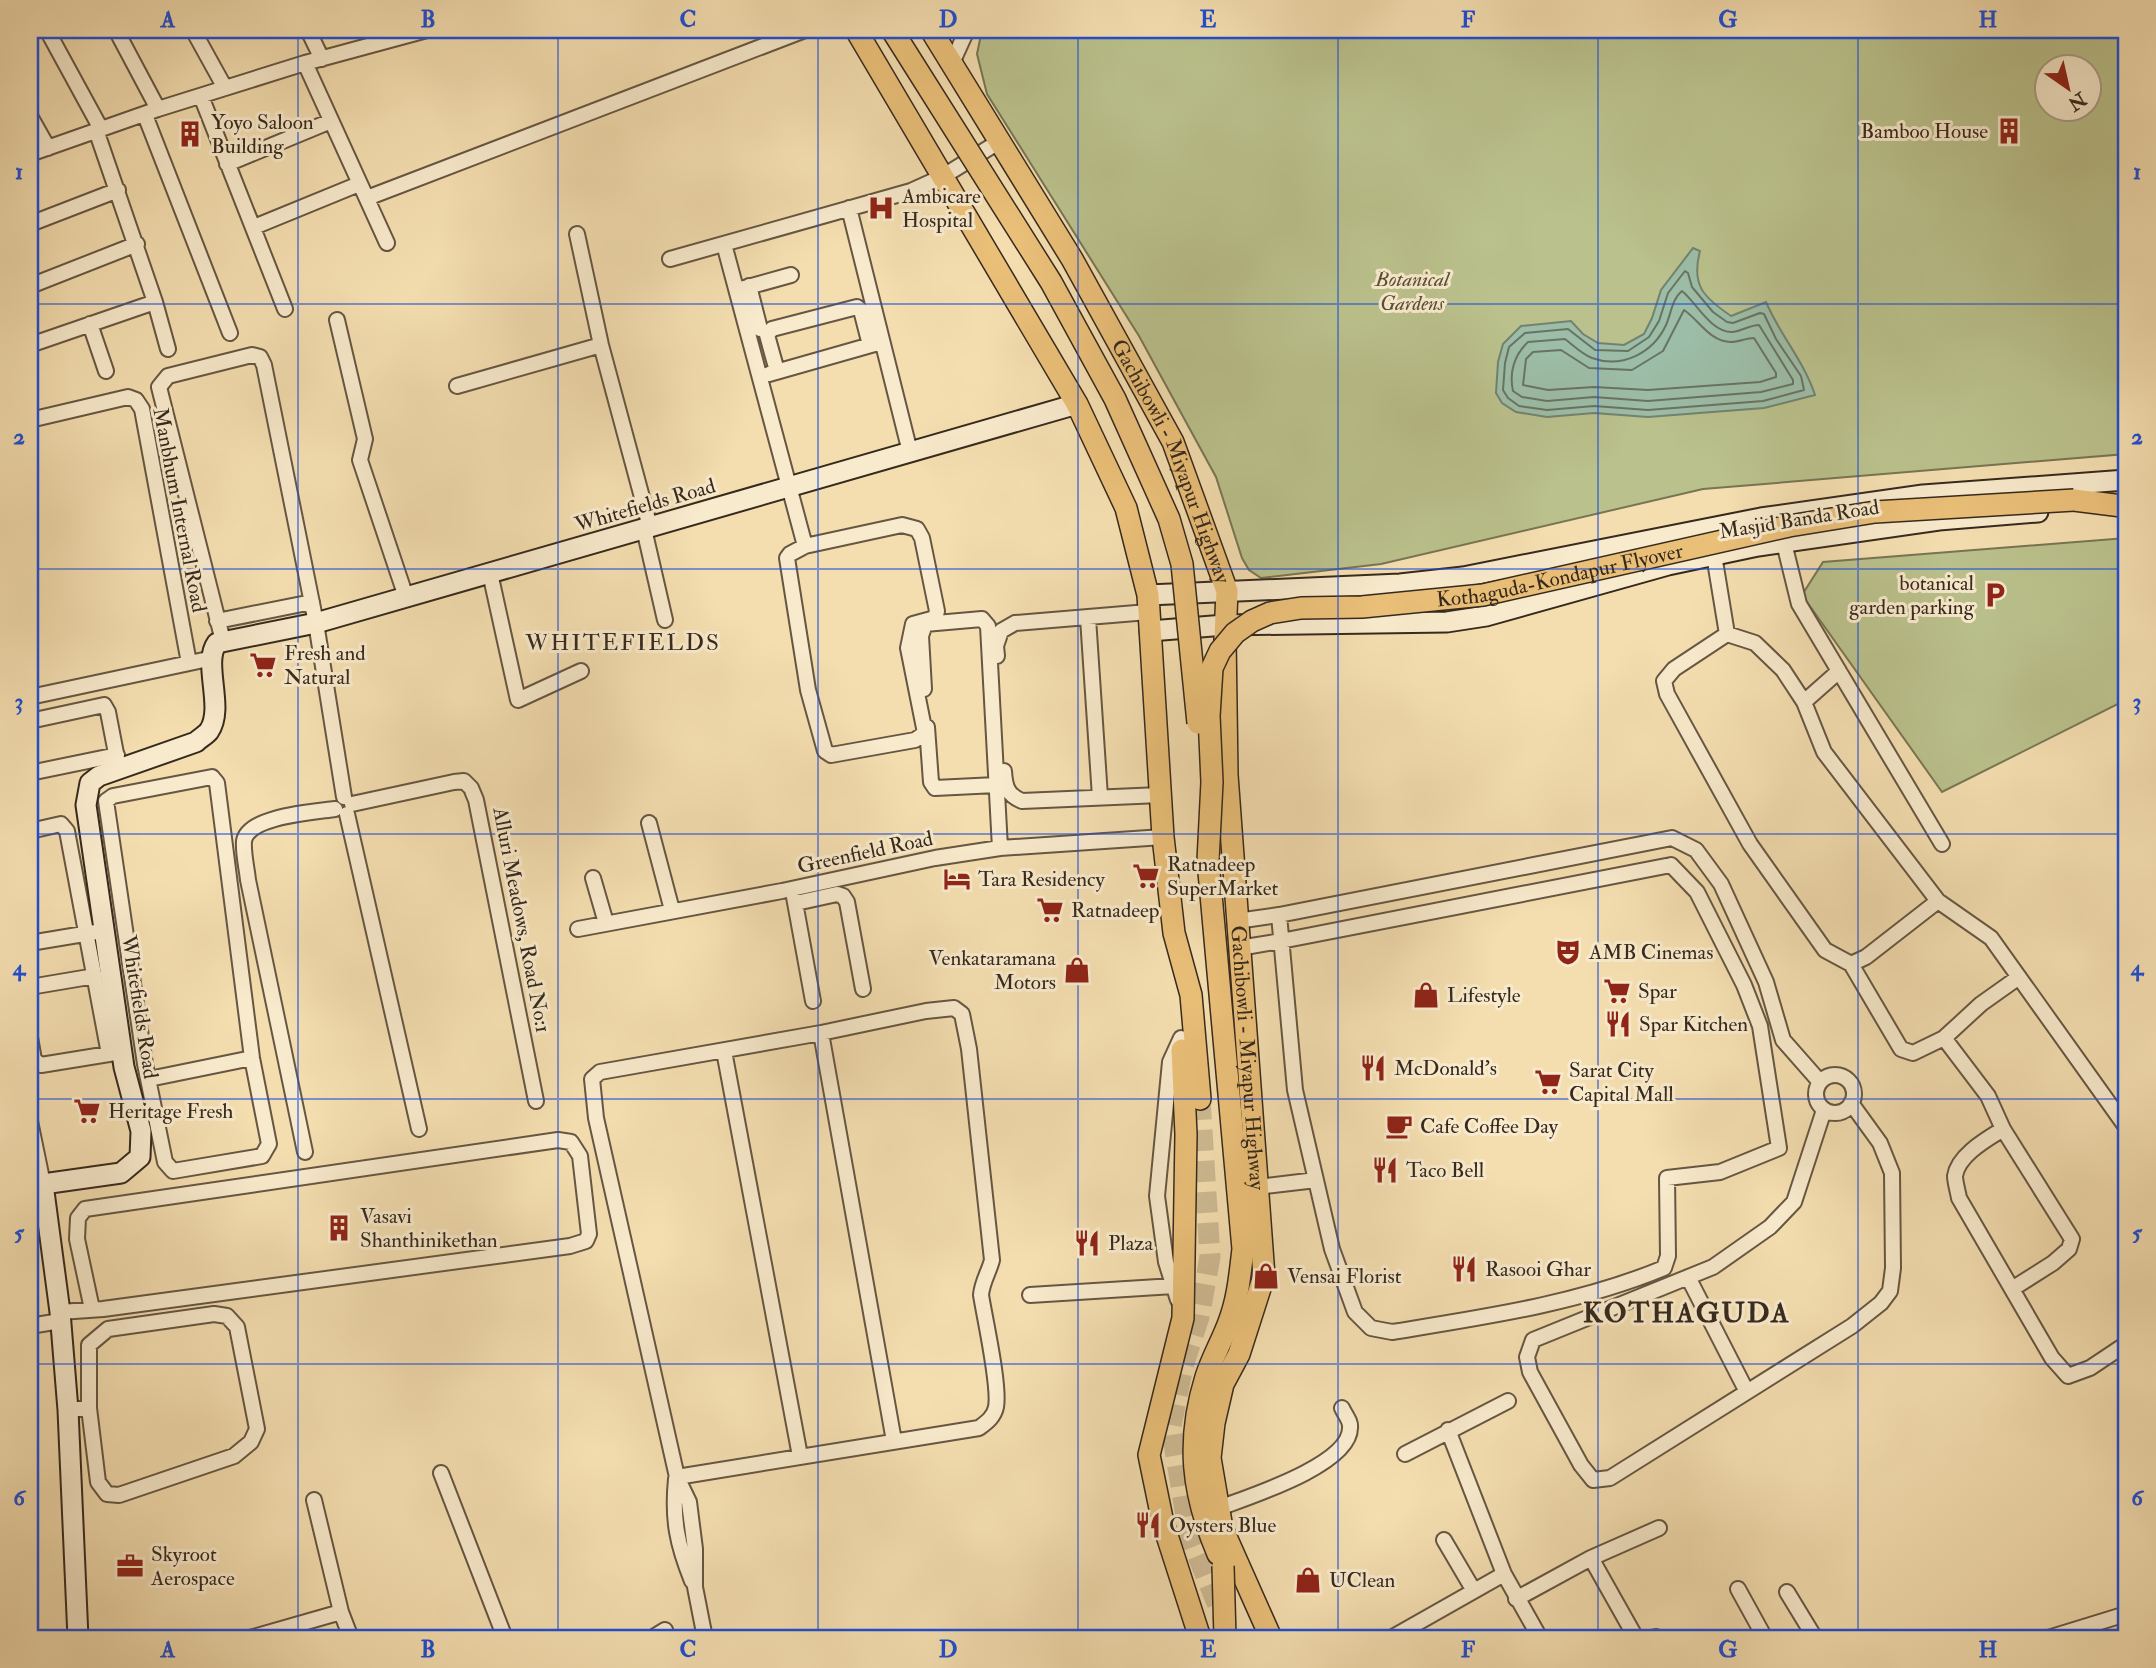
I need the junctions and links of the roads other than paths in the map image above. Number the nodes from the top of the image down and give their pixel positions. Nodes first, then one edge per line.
1 (47, 30) edge
2 (116, 30) edge
3 (193, 30) edge
4 (308, 30) edge
5 (427, 30) edge
6 (805, 30) edge
7 (856, 30) edge
8 (892, 30) edge
9 (967, 30) edge
10 (939, 34) edge
11 (382, 36) edge
12 (322, 59) junction
13 (305, 63) junction
14 (952, 63) junction
15 (225, 88) junction
16 (201, 96) junction
17 (152, 112) junction
18 (30, 116) edge
19 (331, 121) junction
20 (98, 130) junction
21 (1000, 141) junction
22 (48, 148) junction
23 (30, 153) edge
24 (227, 164) junction
25 (942, 177) junction
26 (359, 184) junction
27 (118, 190) junction
28 (367, 198) junction
29 (849, 208) junction
30 (30, 224) edge
31 (254, 227) junction
32 (577, 234) dead end
33 (387, 243) dead end
34 (137, 244) junction
35 (724, 244) junction
36 (670, 259) dead end
37 (791, 275) dead end
38 (30, 286) edge
39 (743, 291) junction
40 (872, 299) junction
41 (155, 302) junction
42 (285, 309) dead end
43 (337, 320) dead end
44 (90, 324) junction
45 (754, 330) junction
46 (230, 333) dead end
47 (876, 343) junction
48 (30, 345) edge
49 (601, 345) junction
50 (168, 349) dead end
51 (106, 371) dead end
52 (777, 371) junction
53 (760, 376) junction
54 (457, 386) dead end
55 (1077, 404) junction
56 (30, 420) edge
57 (910, 452) junction
58 (2126, 480) edge
59 (790, 486) junction
60 (2124, 506) edge
61 (647, 528) junction
62 (1784, 543) junction
63 (805, 546) junction
64 (1714, 555) junction
65 (490, 573) junction
66 (1227, 591) junction
67 (406, 597) junction
68 (312, 602) junction
69 (1149, 613) junction
70 (1088, 618) junction
71 (665, 620) dead end
72 (218, 621) junction
73 (316, 623) junction
74 (1225, 625) junction
75 (1727, 634) junction
76 (216, 649) junction
77 (188, 658) junction
78 (581, 671) dead end
79 (1839, 671) junction
80 (30, 697) edge
81 (1804, 702) junction
82 (30, 721) edge
83 (118, 762) junction
84 (30, 773) edge
85 (996, 785) junction
86 (1160, 795) junction
87 (1100, 797) junction
88 (344, 806) junction
89 (649, 823) dead end
90 (30, 831) edge
91 (1163, 836) junction
92 (1672, 838) junction
93 (1942, 844) dead end
94 (1000, 848) junction
95 (1208, 861) junction
96 (1671, 864) junction
97 (593, 878) dead end
98 (800, 895) junction
99 (1938, 901) junction
100 (672, 910) junction
101 (1279, 915) junction
102 (1237, 921) junction
103 (606, 923) junction
104 (578, 929) dead end
105 (96, 932) junction
106 (1281, 941) junction
107 (30, 943) edge
108 (1239, 948) junction
109 (1851, 964) junction
110 (95, 976) junction
111 (2019, 977) junction
112 (30, 987) edge
113 (863, 989) dead end
114 (1191, 995) junction
115 (813, 1002) dead end
116 (821, 1033) junction
117 (30, 1037) edge
118 (1181, 1038) junction
119 (1944, 1038) junction
120 (724, 1051) junction
121 (118, 1058) junction
122 (251, 1058) junction
123 (145, 1064) junction
124 (1819, 1082) junction
125 (150, 1085) junction
126 (132, 1095) junction
127 (1200, 1099) tunnel mouth
128 (536, 1101) dead end
129 (1852, 1103) junction
130 (1824, 1110) junction
131 (2126, 1127) edge
132 (31, 1128) edge
133 (419, 1129) dead end
134 (2003, 1129) junction
135 (305, 1152) dead end
136 (1316, 1180) junction
137 (43, 1184) junction
138 (1257, 1187) junction
139 (1688, 1277) junction
140 (1174, 1286) junction
141 (2012, 1289) junction
142 (1030, 1295) dead end
143 (92, 1309) junction
144 (60, 1317) junction
145 (1183, 1318) junction
146 (30, 1326) edge
147 (2126, 1344) edge
148 (1747, 1392) junction
149 (1508, 1401) dead end
150 (89, 1408) junction
151 (1342, 1408) dead end
152 (68, 1410) junction
153 (1448, 1430) junction
154 (894, 1441) junction
155 (1405, 1454) dead end
156 (800, 1456) junction
157 (441, 1473) dead end
158 (677, 1477) junction
159 (314, 1500) dead end
160 (1219, 1508) junction
161 (1659, 1528) dead end
162 (1444, 1540) dead end
163 (1591, 1558) junction
164 (1223, 1566) junction
165 (1504, 1574) junction
166 (1738, 1589) dead end
167 (1474, 1591) junction
168 (1787, 1592) dead end
169 (1516, 1599) junction
170 (341, 1612) junction
171 (2126, 1614) edge
172 (665, 1630) dead end
173 (1194, 1632) edge
174 (78, 1638) edge
175 (250, 1638) edge
176 (351, 1638) edge
177 (505, 1638) edge
178 (652, 1638) edge
179 (705, 1638) edge
180 (1225, 1638) edge
181 (1258, 1638) edge
182 (1271, 1638) edge
183 (1394, 1638) edge
184 (1540, 1638) edge
185 (1636, 1638) edge
186 (1765, 1638) edge
187 (1815, 1638) edge
188 (2048, 1638) edge

1 - 20 street
2 - 17 street
3 - 15 street
4 - 12 street
5 - 11 street
6 - 28 street
7 - 25 main road
8 - 95 main road, Kothaguda-Kondapur Flyover, bridge
9 - 14 street
10 - 14 main road, Gachibowli - Miyapur Highway
11 - 12 street
12 - 13 street
13 - 15 street
13 - 19 street
14 - 21 main road, Gachibowli - Miyapur Highway
15 - 16 street
16 - 17 street
16 - 24 street
17 - 20 street
17 - 46 street
18 - 22 street
19 - 24 street
19 - 26 street
20 - 22 street
20 - 27 street
21 - 25 street
21 - 66 main road, Gachibowli - Miyapur Highway
22 - 23 street
24 - 31 street
25 - 29 street
25 - 55 main road
26 - 28 street
26 - 31 street
27 - 30 street
27 - 34 street
28 - 33 street
29 - 35 street
29 - 40 street
31 - 42 street
32 - 49 street
34 - 38 street
34 - 41 street
35 - 36 street
35 - 39 street
37 - 39 street
39 - 45 street
40 - 45 street
40 - 47 street
41 - 44 street
41 - 50 street
43 - 67 street
44 - 48 street
44 - 51 street
45 - 53 street
47 - 52 street
47 - 52 street
47 - 57 street
49 - 54 street
49 - 61 street
52 - 53 street
53 - 59 street
55 - 57 street, Whitefields Road
55 - 69 main road
56 - 77 street, Manbhum Internal Road
57 - 59 street, Whitefields Road
58 - 66 street, Masjid Banda Road
59 - 61 street, Whitefields Road
59 - 63 street
60 - 62 street, Masjid Banda Road
60 - 95 main road, Kothaguda-Kondapur Flyover, bridge
61 - 65 street, Whitefields Road
61 - 71 street
62 - 64 street, Masjid Banda Road
62 - 79 street
63 - 63 street
64 - 74 street, Masjid Banda Road
64 - 75 street
65 - 67 street, Whitefields Road
65 - 78 street
66 - 69 street, Masjid Banda Road
66 - 74 main road, Gachibowli - Miyapur Highway
67 - 73 street, Whitefields Road
68 - 72 street
68 - 72 street, Whitefields Road
68 - 73 street
69 - 70 street
69 - 74 street, Masjid Banda Road
69 - 86 main road
70 - 87 street
70 - 87 street
72 - 76 street, Whitefields Road
73 - 76 street, Whitefields Road
73 - 88 street
74 - 102 main road, Gachibowli - Miyapur Highway
75 - 81 street
75 - 109 street
76 - 77 street
76 - 83 street, Whitefields Road
77 - 80 street
79 - 81 street
79 - 93 street
81 - 99 street
82 - 83 street
83 - 84 street
83 - 105 street, Whitefields Road
85 - 85 street
85 - 94 street
86 - 87 street
86 - 91 main road
88 - 128 street, Alluri Meadows, Road No:1
88 - 133 street
88 - 135 street, Alluri Meadows, Road No:1
89 - 100 street
90 - 105 street
91 - 94 street, Greenfield Road
91 - 114 main road
92 - 96 street
92 - 101 street
92 - 124 street
94 - 98 street, Greenfield Road
95 - 164 main road, Kothaguda-Kondapur Flyover
96 - 106 street
96 - 136 street
97 - 103 street
98 - 100 street, Greenfield Road
98 - 113 street
98 - 115 street
99 - 109 street
99 - 111 street
100 - 103 street, Greenfield Road
101 - 102 street
101 - 106 street
102 - 108 main road, Gachibowli - Miyapur Highway
103 - 104 street, Greenfield Road
105 - 107 street
105 - 110 street
105 - 121 street, Whitefields Road
106 - 108 street
106 - 136 street
108 - 138 main road, Gachibowli - Miyapur Highway
109 - 119 street
110 - 112 street
110 - 121 street
111 - 119 street
111 - 131 street
114 - 118 main road
114 - 127 main road
116 - 120 street
116 - 154 street
116 - 154 street
117 - 121 street
118 - 140 street
118 - 145 main road
119 - 134 street
120 - 156 street
120 - 158 street
121 - 123 street
121 - 126 street, Whitefields Road
122 - 123 street
122 - 125 street
122 - 125 street
123 - 125 street
124 - 129 street
124 - 130 street
125 - 126 street
126 - 137 street, Whitefields Road
129 - 130 street
129 - 148 street
130 - 139 street
132 - 137 street
134 - 141 street
134 - 141 street
136 - 138 street
137 - 144 street
138 - 160 main road, Gachibowli - Miyapur Highway
139 - 148 street
139 - 148 street
140 - 142 street
140 - 145 street
141 - 147 street
143 - 143 street
143 - 144 street
144 - 146 street
144 - 152 street
145 - 173 main road
149 - 153 street
150 - 150 street
150 - 152 street
151 - 160 street
152 - 174 street
153 - 155 street
153 - 165 street
154 - 156 street
156 - 158 street
157 - 177 street
158 - 179 street
159 - 170 street
160 - 182 main road, Gachibowli - Miyapur Highway
161 - 163 street
162 - 167 street
163 - 169 street
163 - 185 street
164 - 180 main road, Kothaguda-Kondapur Flyover, bridge
164 - 181 main road, Kothaguda-Kondapur Flyover
165 - 167 street
165 - 169 street
166 - 186 street
167 - 183 street
168 - 187 street
169 - 184 street
170 - 175 street
170 - 176 street
171 - 188 street
172 - 178 street

